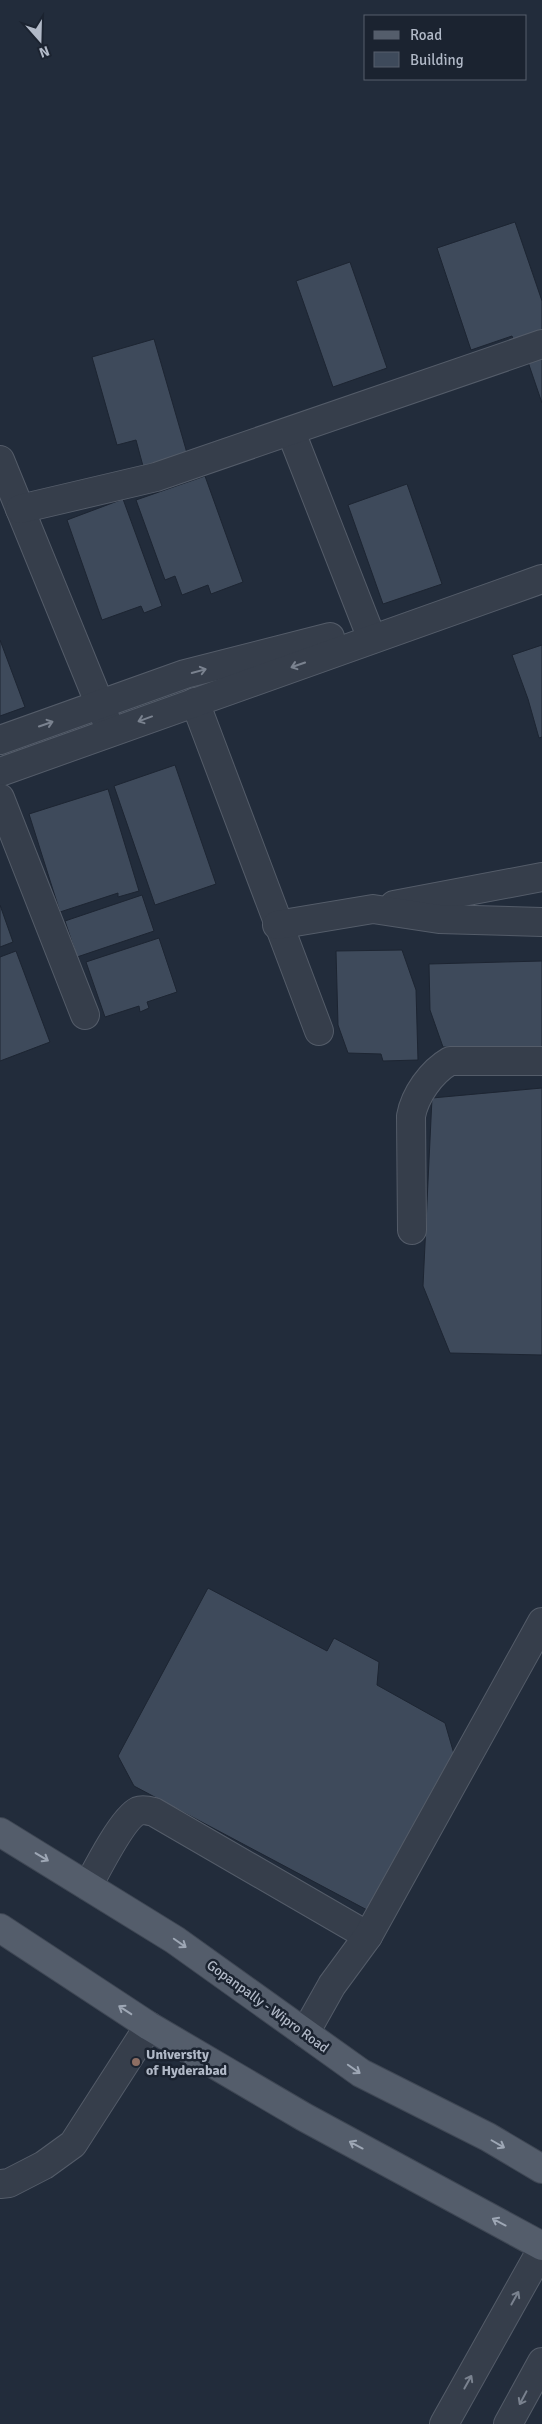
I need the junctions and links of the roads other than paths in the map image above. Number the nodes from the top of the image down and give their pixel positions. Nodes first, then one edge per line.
1 (542, 344) edge
2 (291, 432) junction
3 (0, 460) edge
4 (20, 509) junction
5 (542, 565) edge
6 (542, 579) edge
7 (370, 633) junction
8 (195, 702) junction
9 (101, 704) junction
10 (111, 732) junction
11 (0, 740) edge
12 (0, 772) edge
13 (0, 798) edge
14 (542, 877) edge
15 (373, 909) junction
16 (542, 922) edge
17 (277, 925) junction
18 (85, 1015) dead end
19 (319, 1031) dead end
20 (542, 1061) edge
21 (412, 1230) dead end
22 (542, 1622) edge
23 (0, 1832) edge
24 (88, 1886) junction
25 (0, 1928) edge
26 (368, 1936) junction
27 (149, 2026) junction
28 (305, 2033) junction
29 (542, 2169) edge
30 (0, 2184) edge
31 (542, 2246) edge
32 (542, 2250) edge
33 (542, 2362) edge
34 (444, 2424) edge
35 (508, 2424) edge

1 - 2 street
2 - 4 street
2 - 7 street
3 - 4 street
4 - 9 street
5 - 7 street
6 - 7 street
7 -> 8 street
9 -> 7 street
8 -> 10 street
8 - 17 street
9 - 10 street
11 -> 9 street
10 - 12 street
13 - 18 street
14 - 15 street
15 - 16 street
15 - 17 street
17 - 19 street
20 - 21 street
22 - 26 street
23 -> 24 main road, Gopanpally - Wipro Road
24 - 26 street
24 -> 28 main road, Gopanpally - Wipro Road
27 -> 25 main road
26 - 28 street
27 - 30 street
31 -> 27 main road
28 -> 29 main road, Gopanpally - Wipro Road
34 -> 32 street
33 -> 35 street

